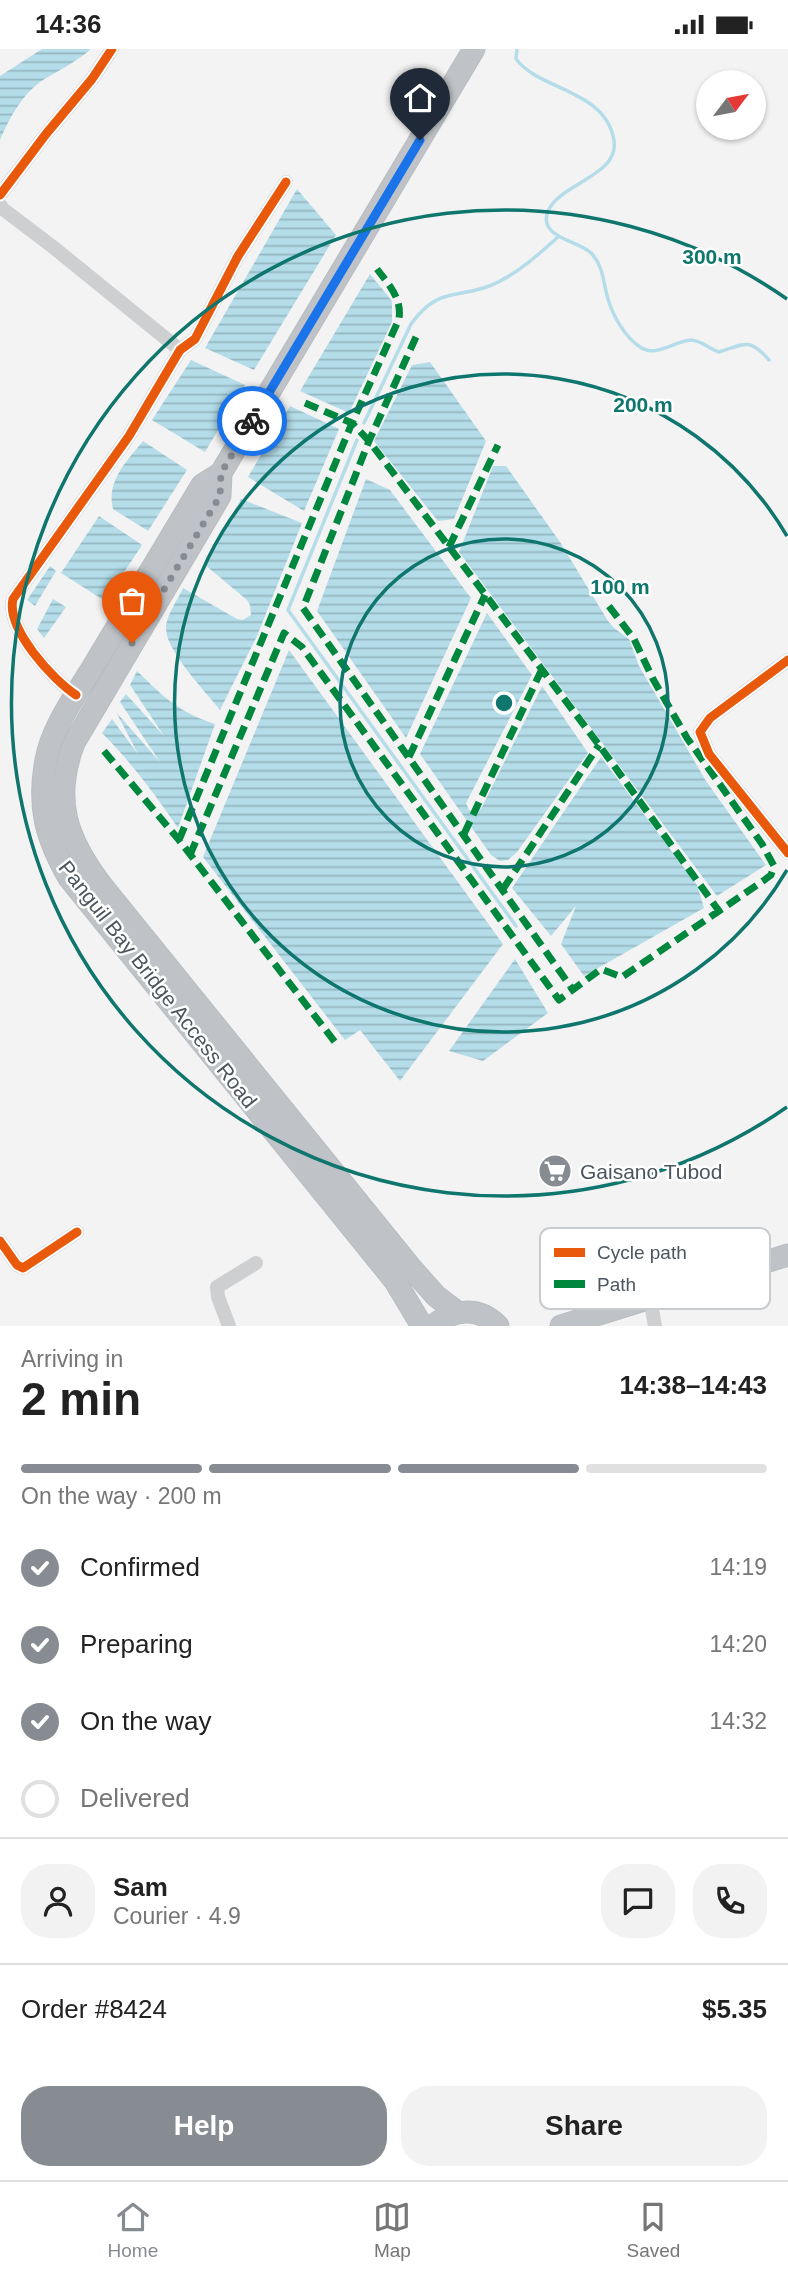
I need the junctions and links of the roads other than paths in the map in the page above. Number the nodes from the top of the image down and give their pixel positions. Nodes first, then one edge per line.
1 (112, 49) edge
2 (474, 49) edge
3 (286, 182) dead end
4 (0, 195) edge
5 (0, 205) edge
6 (180, 350) junction
7 (221, 473) junction
8 (788, 660) edge
9 (76, 695) junction
10 (788, 853) edge
11 (77, 1232) dead end
12 (0, 1241) edge
13 (788, 1255) edge
14 (770, 1261) edge
15 (256, 1263) dead end
16 (615, 1309) edge
17 (457, 1312) junction
18 (496, 1324) edge
19 (229, 1326) edge
20 (422, 1326) edge
21 (433, 1326) edge
22 (517, 1326) edge
23 (561, 1326) edge

1 - 4 street
2 - 7 highway, Panguil Bay Bridge Access Road
3 - 6 street
5 - 6 street
6 - 9 street
7 - 9 highway, Panguil Bay Bridge Access Road
7 - 17 highway, Panguil Bay Bridge Access Road
8 - 10 street
9 - 20 highway, Panguil Bay Bridge Access Road
11 - 12 street
13 - 14 highway
15 - 19 street
16 - 23 highway
17 - 18 highway
17 - 21 highway
18 - 22 highway

